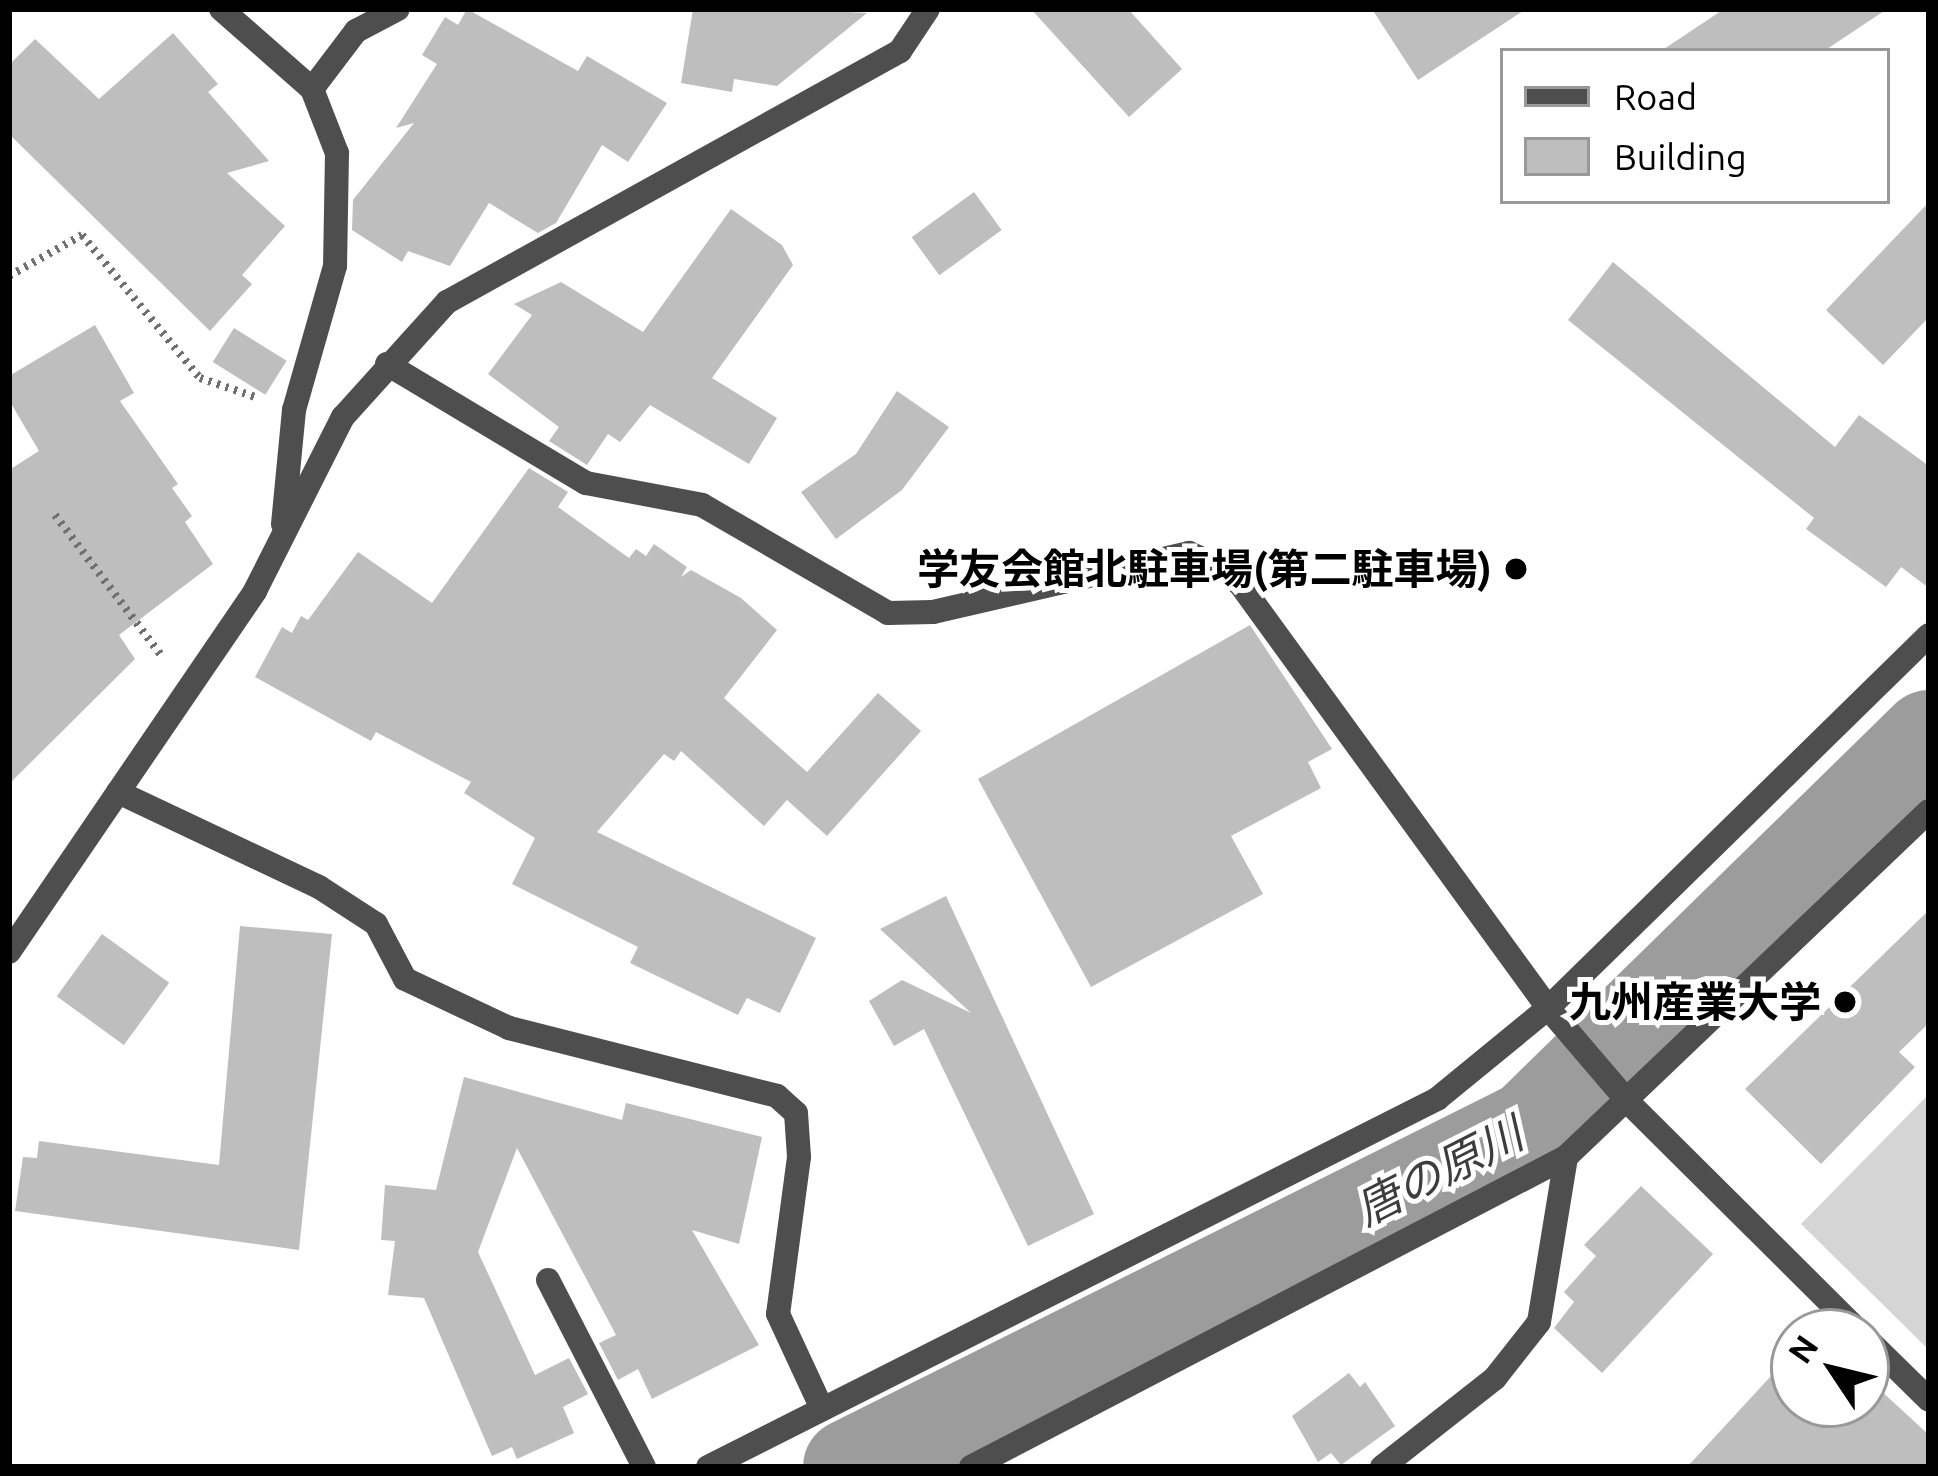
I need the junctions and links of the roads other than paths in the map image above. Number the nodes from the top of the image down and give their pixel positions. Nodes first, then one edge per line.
1 (221, 9) edge
2 (398, 9) edge
3 (928, 9) edge
4 (312, 89) junction
5 (387, 364) junction
6 (282, 538) junction
7 (1929, 635) edge
8 (118, 792) junction
9 (1929, 811) edge
10 (9, 952) edge
11 (1548, 1008) junction
12 (1629, 1103) junction
13 (1566, 1157) junction
14 (548, 1280) dead end
15 (1836, 1308) edge
16 (1890, 1362) edge
17 (1929, 1400) edge
18 (822, 1409) junction
19 (644, 1467) edge
20 (708, 1467) edge
21 (970, 1467) edge
22 (1382, 1467) edge

1 - 4 street
2 - 4 street
3 - 5 street
4 - 6 street
5 - 6 street
5 - 11 street
6 - 8 street
7 - 11 street
8 - 10 street
8 - 18 street
9 - 12 street
11 - 12 street
11 - 18 street
12 - 13 street
12 - 15 street
13 - 21 street
13 - 22 street
14 - 19 street
16 - 17 street
18 - 20 street

